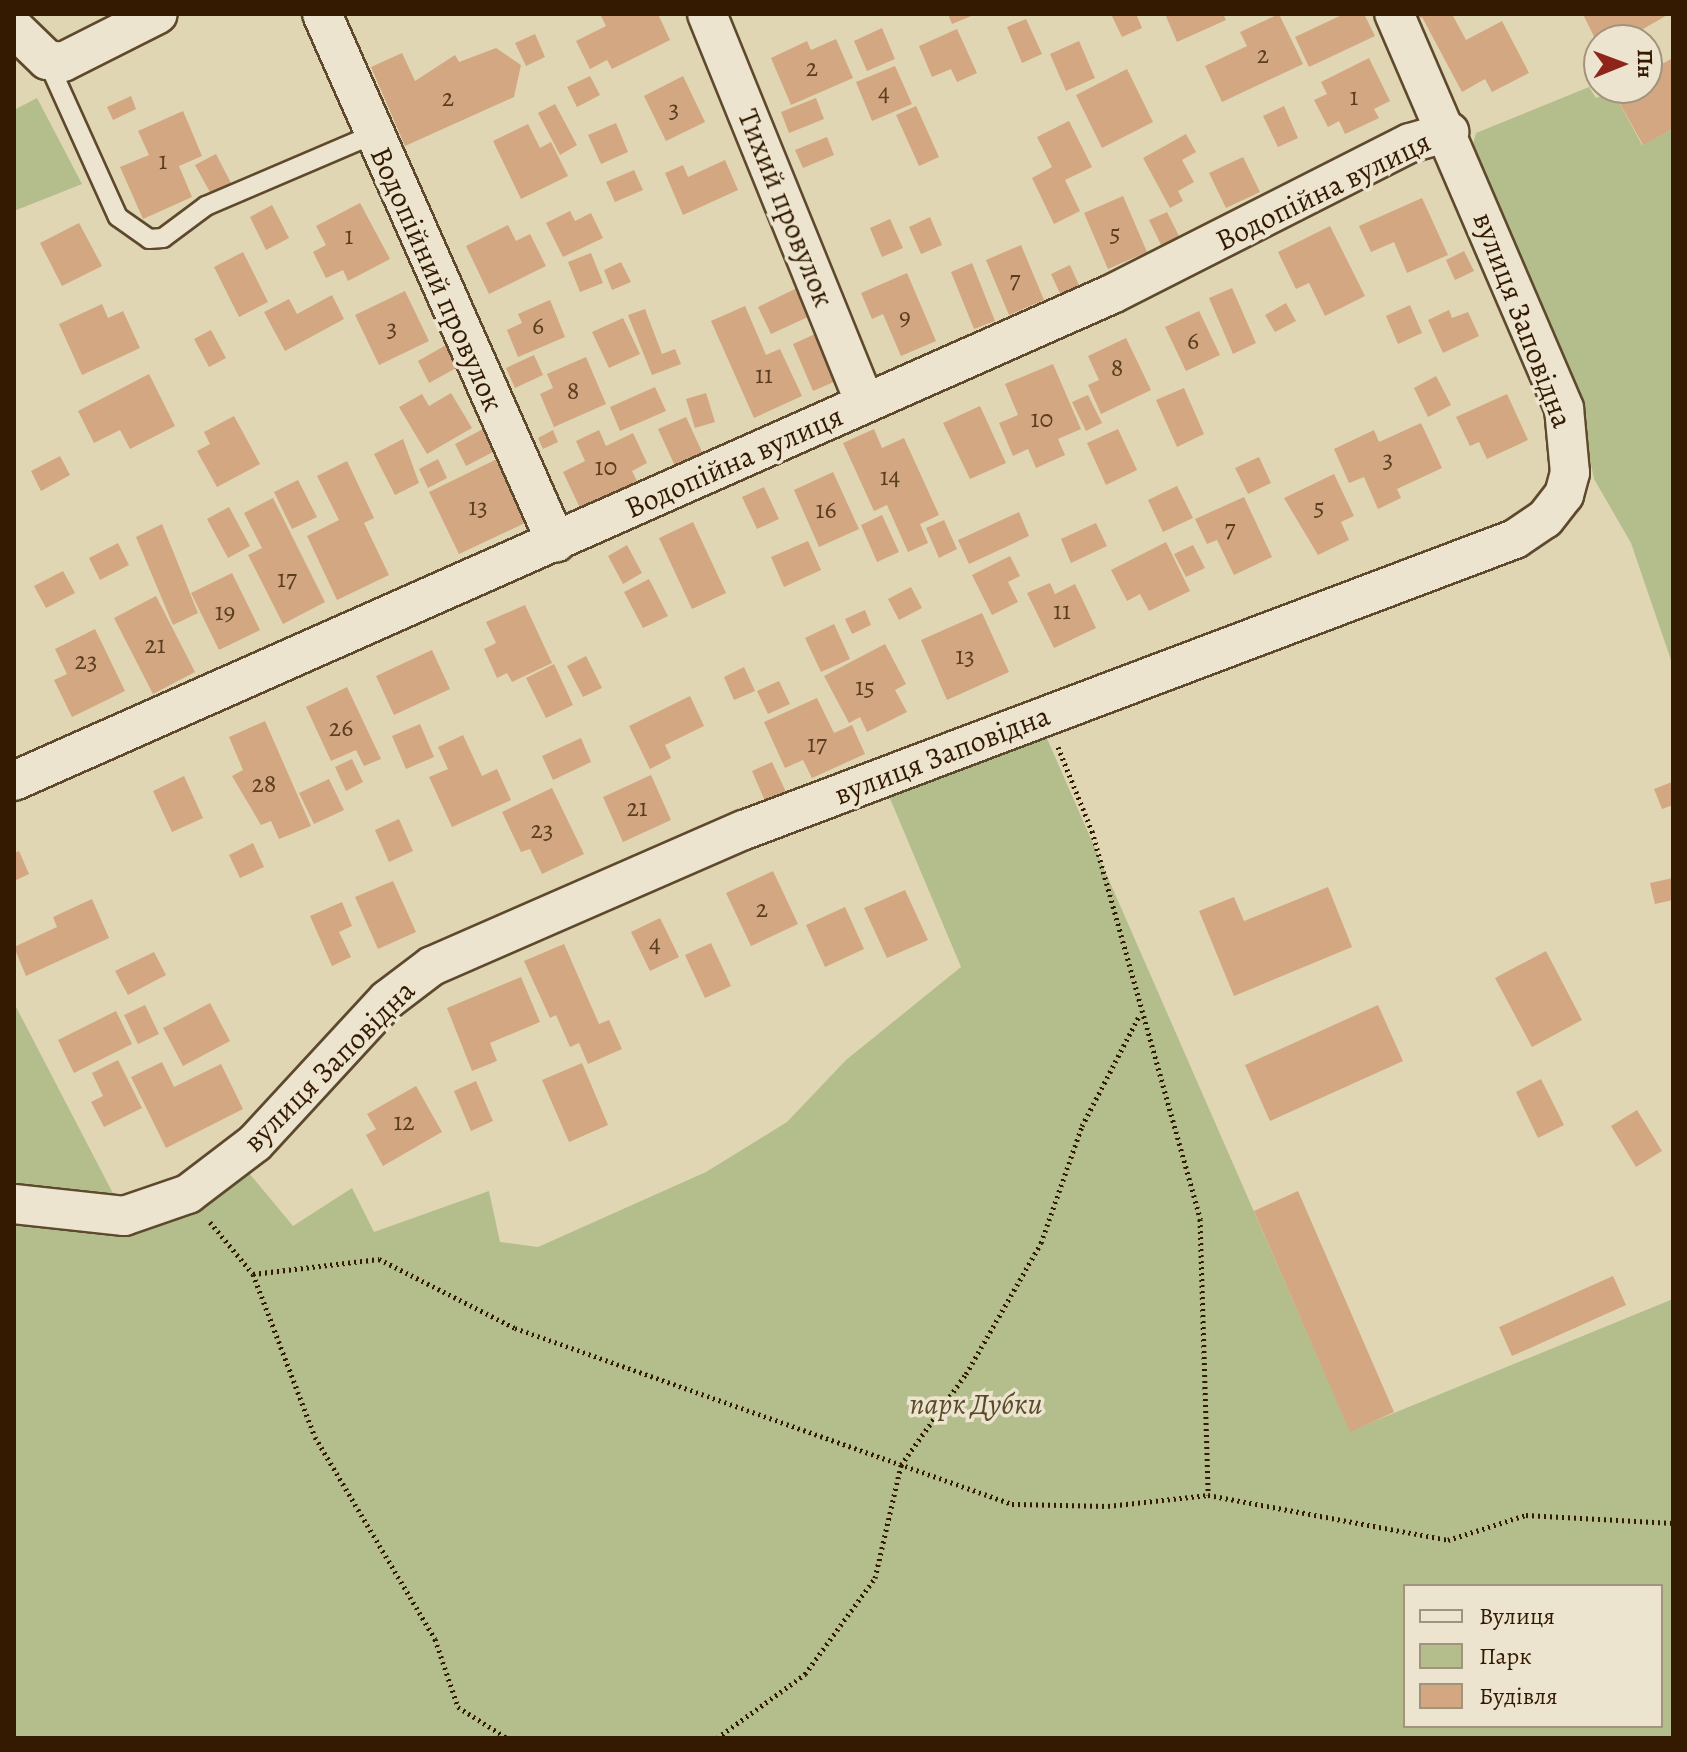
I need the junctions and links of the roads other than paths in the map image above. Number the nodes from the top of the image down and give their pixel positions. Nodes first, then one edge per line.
1 (158, 14) edge
2 (322, 14) edge
3 (707, 14) edge
4 (1394, 14) edge
5 (14, 28) edge
6 (55, 61) junction
7 (1449, 132) junction
8 (372, 135) junction
9 (865, 403) junction
10 (556, 542) junction
11 (14, 781) edge
12 (14, 1204) edge

1 - 6 street
2 - 8 street, Водопійний провулок
3 - 9 street, Тихий провулок
4 - 7 street, вулиця Заповідна
5 - 6 street
6 - 8 lane
7 - 9 street, Водопійна вулиця
7 - 12 street, вулиця Заповідна
8 - 10 street, Водопійний провулок
9 - 10 street, Водопійна вулиця
10 - 11 street, Водопійна вулиця

